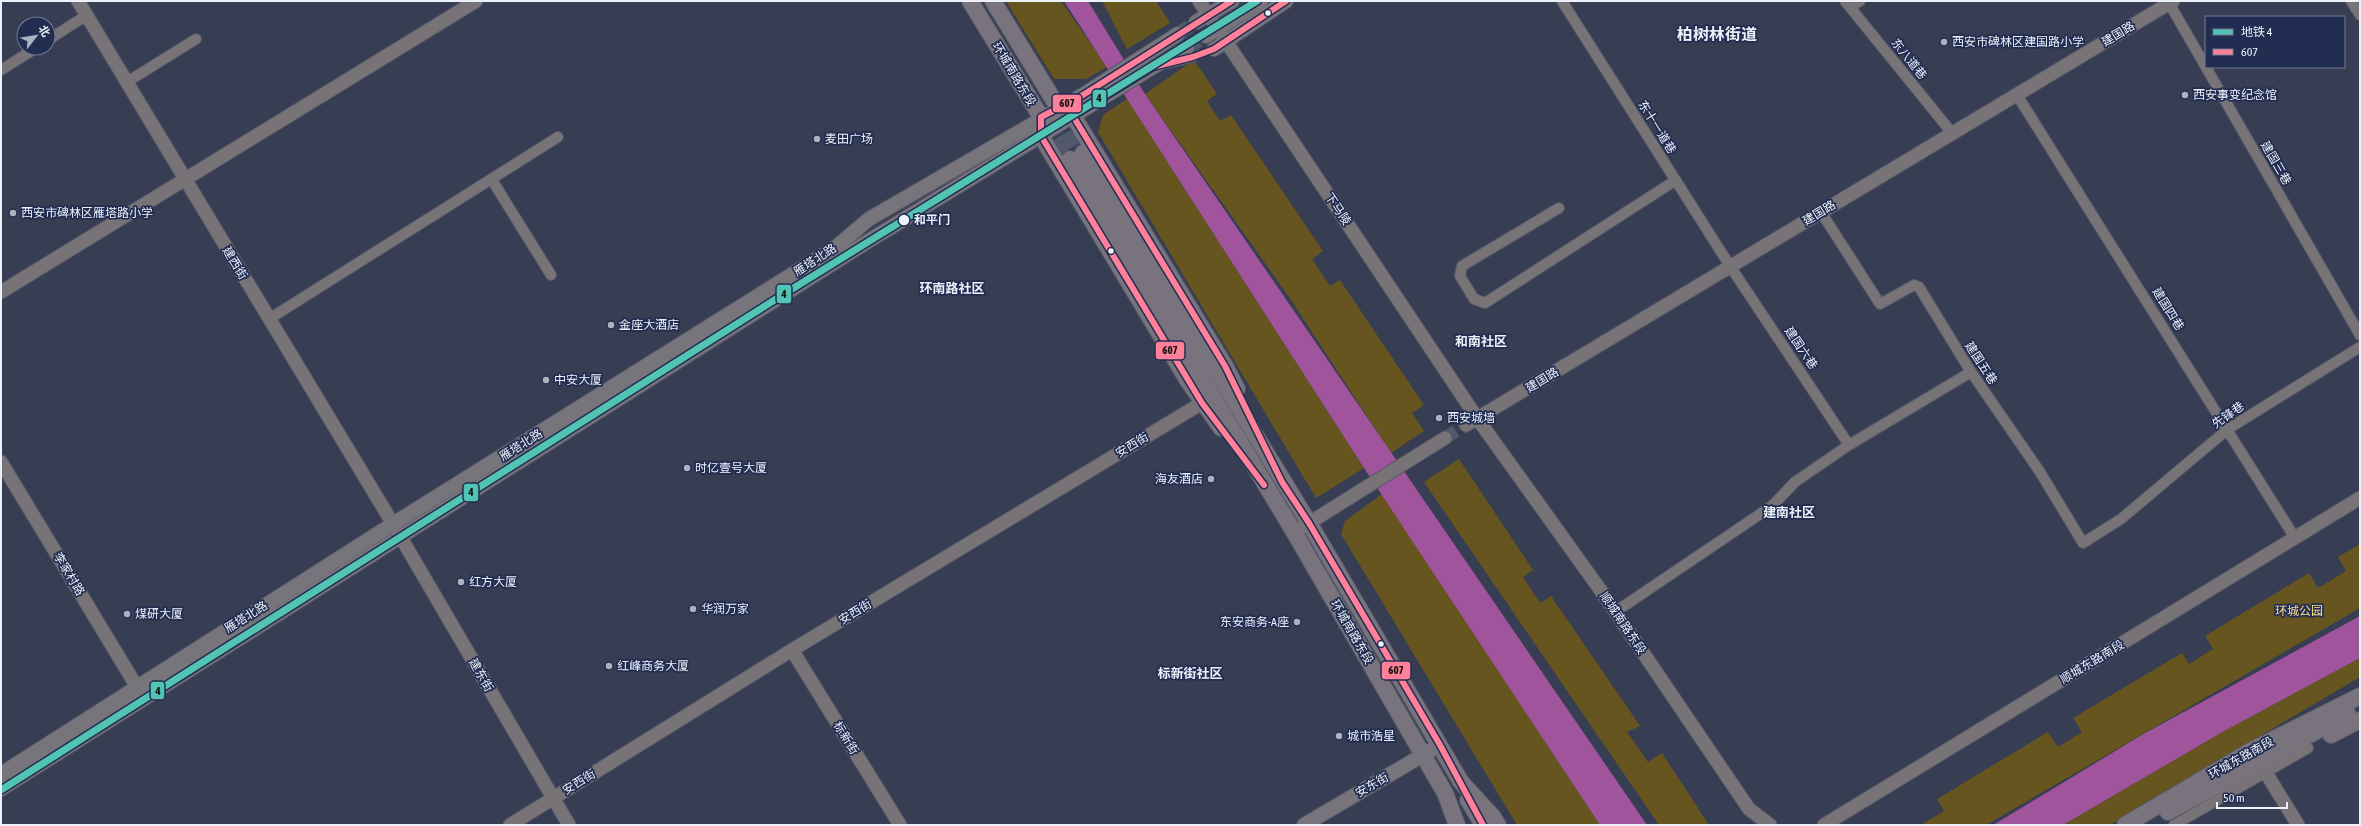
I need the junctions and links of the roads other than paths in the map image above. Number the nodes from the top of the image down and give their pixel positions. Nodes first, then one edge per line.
1 (78, 1) edge
2 (476, 1) edge
3 (970, 1) edge
4 (993, 1) edge
5 (1198, 1) edge
6 (1232, 1) edge
7 (1261, 1) edge
8 (1286, 1) edge
9 (1562, 1) edge
10 (1860, 1) edge
11 (2351, 1) edge
12 (2171, 2) edge
13 (1848, 4) edge
14 (87, 15) junction
15 (2360, 15) edge
16 (1202, 19) junction
17 (1212, 33) junction
18 (1178, 34) tunnel mouth
19 (56, 35) edge
20 (196, 39) dead end
21 (1220, 45) junction
22 (1190, 53) tunnel mouth
23 (23, 56) edge
24 (2205, 62) edge
25 (2208, 68) edge
26 (1, 70) edge
27 (127, 82) junction
28 (2017, 94) junction
29 (1087, 100) junction
30 (1059, 109) junction
31 (1073, 116) junction
32 (1041, 117) junction
33 (1952, 134) junction
34 (1041, 136) junction
35 (558, 137) dead end
36 (186, 180) junction
37 (492, 180) junction
38 (1676, 180) junction
39 (1559, 208) dead end
40 (1821, 212) junction
41 (1730, 266) junction
42 (550, 275) dead end
43 (1, 292) edge
44 (269, 319) junction
45 (2360, 335) edge
46 (2360, 347) edge
47 (1971, 372) junction
48 (1202, 403) junction
49 (1472, 422) junction
50 (2228, 429) junction
51 (1445, 438) tunnel mouth
52 (1849, 445) junction
53 (1, 462) edge
54 (1282, 482) junction
55 (1270, 493) junction
56 (2360, 498) edge
57 (2121, 519) joint
58 (1309, 523) junction
59 (393, 524) junction
60 (1294, 532) junction
61 (401, 538) junction
62 (2295, 538) junction
63 (1615, 612) junction
64 (792, 650) junction
65 (2360, 686) edge
66 (136, 687) junction
67 (2360, 696) edge
68 (2360, 707) edge
69 (2360, 720) edge
70 (1440, 745) junction
71 (1423, 755) junction
72 (2260, 761) junction
73 (1, 774) edge
74 (1461, 782) junction
75 (1, 789) edge
76 (1445, 793) junction
77 (554, 798) junction
78 (510, 825) edge
79 (569, 825) edge
80 (900, 825) edge
81 (1304, 825) edge
82 (1457, 825) edge
83 (1466, 825) edge
84 (1483, 825) edge
85 (1498, 825) edge
86 (1770, 825) edge
87 (1824, 825) edge
88 (2125, 825) edge
89 (2144, 825) edge
90 (2174, 825) edge
91 (2298, 825) edge

1 - 14 street, 建西街
2 - 36 street
3 - 32 main road, 环城南路东段
4 - 30 main road, 环城南路东段
5 - 16 street, 下马陵
6 - 16 main road
7 - 17 main road
8 - 21 main road
9 - 38 street, 东十一道巷
10 - 13 street
11 - 15 street
12 - 24 street, 建国三巷
12 - 28 street, 建国路
13 - 33 street, 东八道巷
14 - 19 street
14 - 27 street, 建西街
16 - 17 street, 下马陵
17 - 21 street, 下马陵
18 - 29 main road
20 - 27 street
21 - 49 street, 下马陵
22 - 29 main road
23 - 26 street
25 - 45 street, 建国三巷
27 - 36 street, 建西街
28 - 33 street, 建国路
28 - 50 street, 建国四巷
29 - 30 main road, 雁塔北路
29 - 31 main road, 雁塔北路
30 - 31 main road
30 - 32 main road, 雁塔北路
31 - 34 main road, 雁塔北路
31 - 54 main road, 环城南路东段
32 - 34 main road, 环城南路东段
32 - 59 main road, 雁塔北路
33 - 40 street, 建国路
34 - 48 main road, 环城南路东段
34 - 61 main road, 雁塔北路
35 - 37 street
36 - 43 street
36 - 44 street, 建西街
37 - 42 street
37 - 44 street
38 - 39 street
38 - 41 street, 东十一道巷
40 - 41 street, 建国路
40 - 47 street, 建国五巷
41 - 49 street, 建国路
41 - 52 street, 建国六巷
44 - 59 street, 建西街
46 - 50 street, 先锋巷
47 - 52 street
47 - 57 street, 建国五巷
48 - 55 main road, 环城南路东段
48 - 64 street, 安西街
49 - 63 street, 顺城南路东段
50 - 57 street, 先锋巷
50 - 62 street, 建国四巷
51 - 58 street
52 - 63 street
53 - 66 street, 李家村路
54 - 55 main road, 环城南路东段
54 - 58 main road, 环城南路东段
55 - 60 main road, 环城南路东段
56 - 62 street, 顺城东路南段
58 - 60 street
58 - 70 main road, 环城南路东段
59 - 61 street, 建东街
59 - 66 main road, 雁塔北路
60 - 71 main road, 环城南路东段
61 - 75 main road, 雁塔北路
61 - 77 street, 建东街
62 - 87 street, 顺城东路南段
63 - 86 street, 顺城南路东段
64 - 77 street, 安西街
64 - 80 street, 标新街
65 - 72 main road
66 - 73 main road, 雁塔北路
67 - 72 main road, 环城东路南段
68 - 72 main road, 环城东路南段
69 - 72 main road
70 - 71 main road, 安东街
70 - 74 main road, 环城南路东段
71 - 76 main road, 环城南路东段
71 - 81 main road, 安东街
72 - 88 main road, 环城东路南段
72 - 89 main road, 环城东路南段
72 - 90 street
72 - 91 street
74 - 84 main road, 环城南路东段
74 - 85 main road, 环城南路东段
76 - 82 main road, 环城南路东段
76 - 83 main road, 环城南路东段
77 - 78 street, 安西街
77 - 79 street, 建东街

